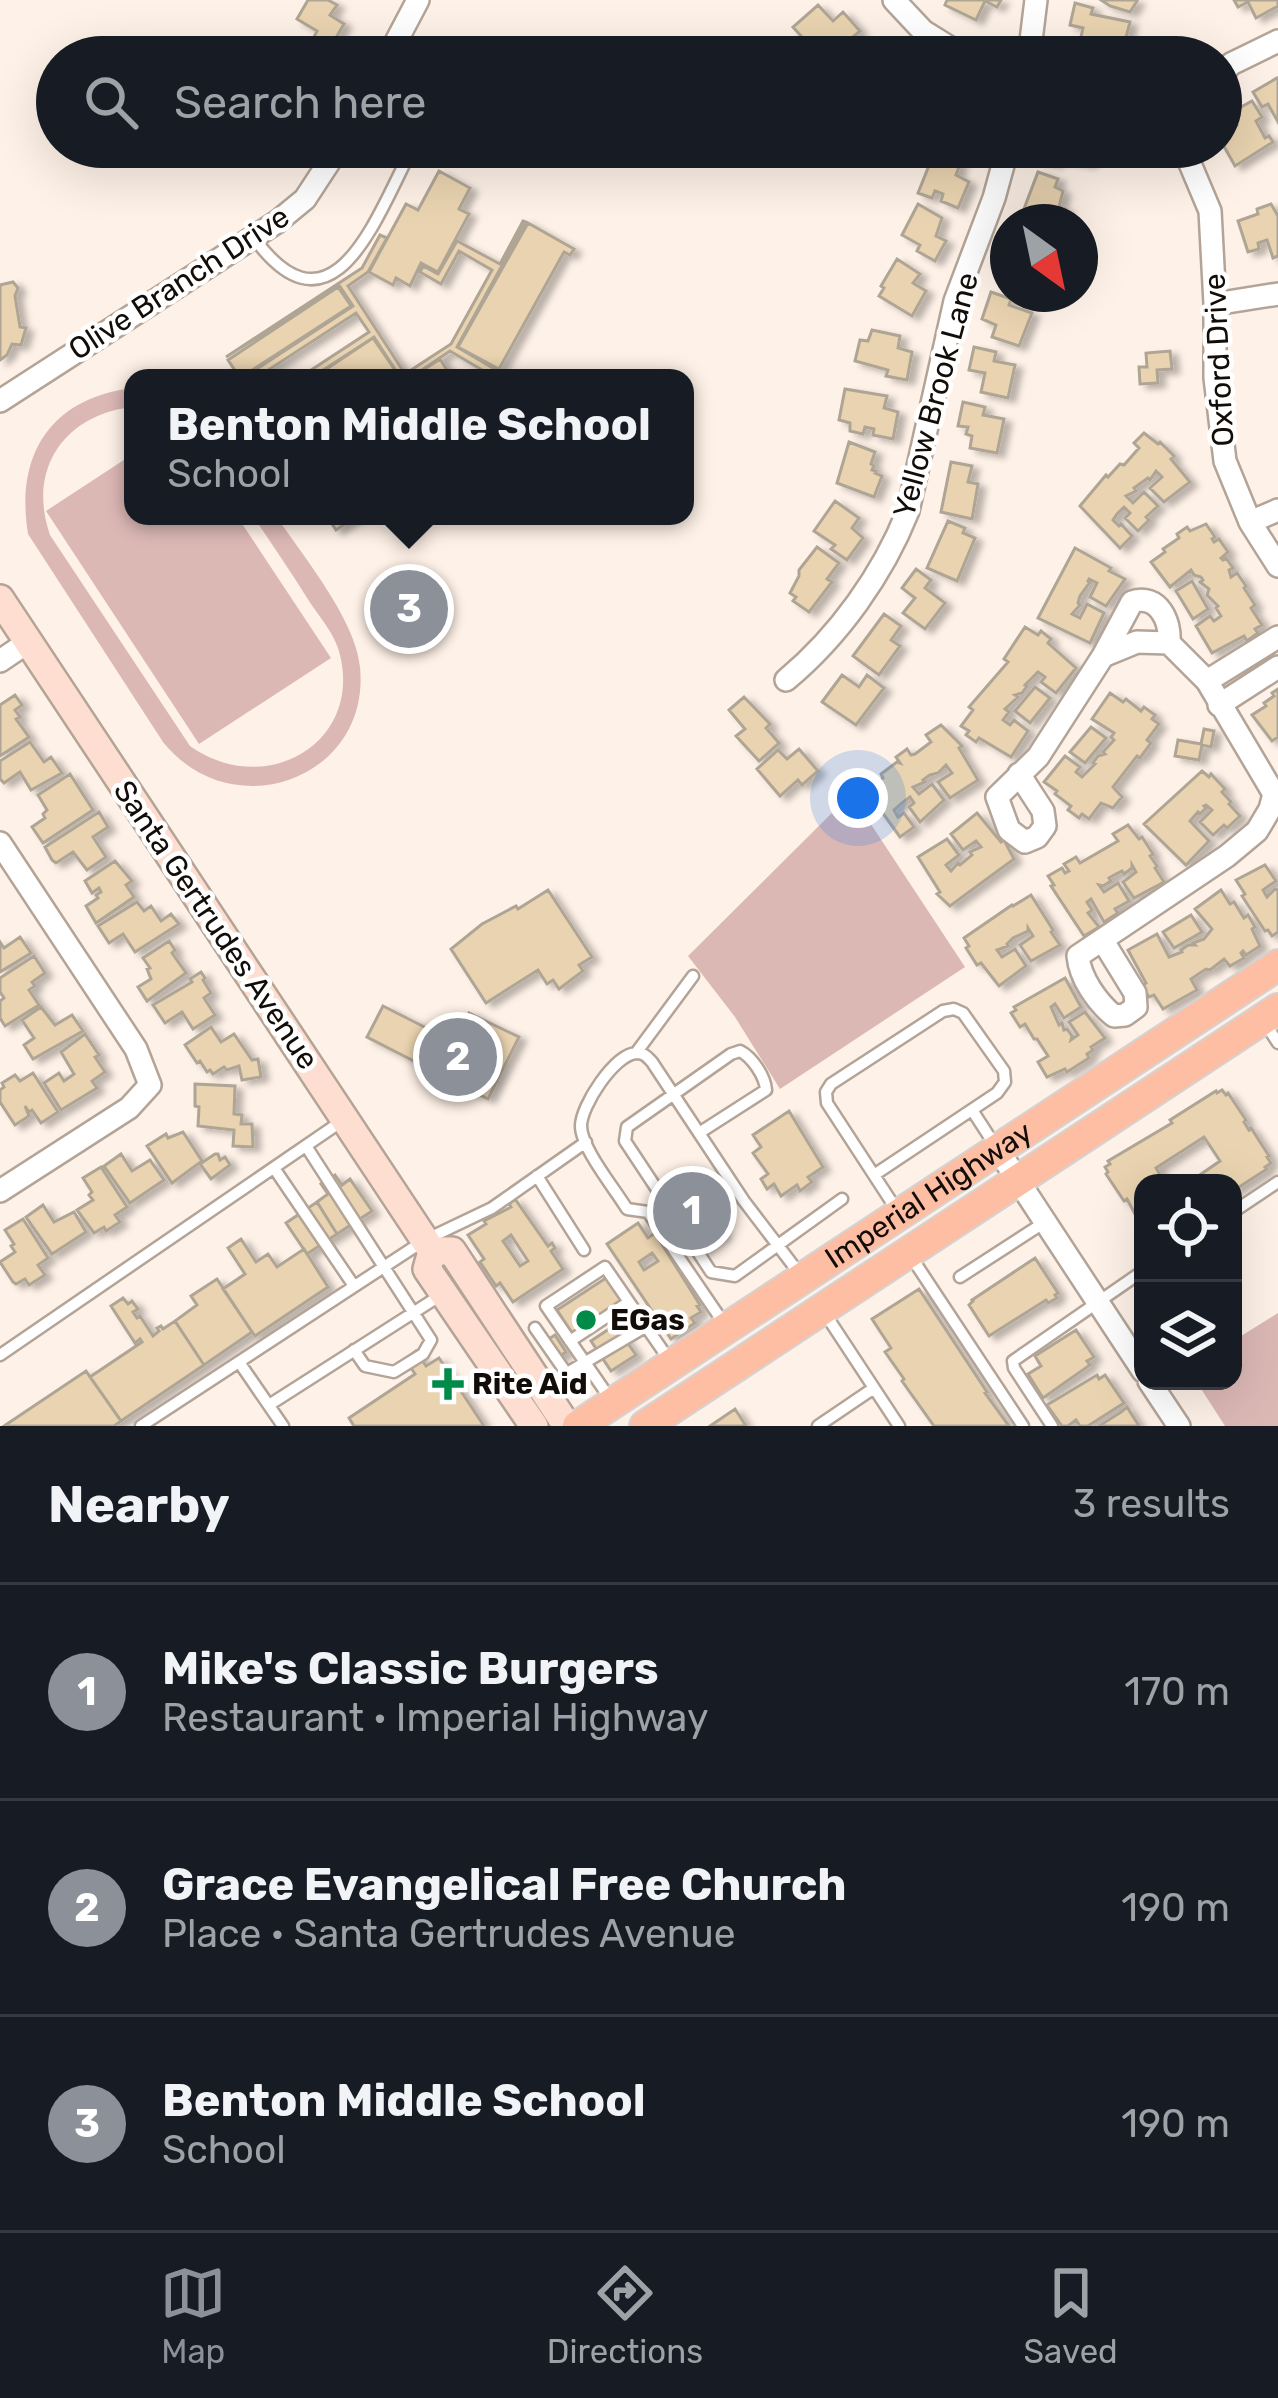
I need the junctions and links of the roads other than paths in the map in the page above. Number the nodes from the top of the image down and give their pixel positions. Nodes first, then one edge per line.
1 (418, 0) edge
2 (893, 0) edge
3 (1036, 0) edge
4 (399, 36) edge
5 (931, 36) edge
6 (1032, 36) edge
7 (1278, 41) edge
8 (1242, 59) edge
9 (326, 168) edge
10 (402, 168) edge
11 (1002, 168) edge
12 (1193, 168) edge
13 (254, 238) junction
14 (1278, 294) edge
15 (1215, 304) junction
16 (0, 401) edge
17 (1278, 510) edge
18 (1250, 522) junction
19 (1278, 566) edge
20 (0, 599) edge
21 (1278, 638) edge
22 (28, 642) junction
23 (1169, 643) junction
24 (1103, 656) junction
25 (0, 661) edge
26 (1278, 667) edge
27 (786, 680) dead end
28 (1207, 681) junction
29 (1220, 705) junction
30 (1018, 775) dead end
31 (1276, 794) edge
32 (1267, 830) edge
33 (0, 843) edge
34 (1102, 941) dead end
35 (1278, 965) edge
36 (692, 976) dead end
37 (1273, 1024) edge
38 (636, 1053) junction
39 (673, 1093) junction
40 (972, 1110) junction
41 (345, 1119) junction
42 (699, 1133) junction
43 (586, 1142) junction
44 (306, 1146) junction
45 (998, 1150) junction
46 (274, 1168) junction
47 (874, 1175) junction
48 (537, 1176) junction
49 (1018, 1180) junction
50 (1278, 1182) edge
51 (0, 1191) edge
52 (842, 1199) dead end
53 (1242, 1206) edge
54 (672, 1212) dead end
55 (899, 1214) junction
56 (1045, 1222) junction
57 (681, 1226) dead end
58 (777, 1244) junction
59 (429, 1245) junction
60 (584, 1250) dead end
61 (908, 1252) junction
62 (385, 1266) junction
63 (803, 1277) junction
64 (961, 1277) dead end
65 (1134, 1277) edge
66 (354, 1286) junction
67 (744, 1291) junction
68 (443, 1293) junction
69 (1097, 1301) junction
70 (629, 1302) junction
71 (823, 1309) junction
72 (414, 1312) junction
73 (553, 1316) junction
74 (645, 1327) junction
75 (727, 1328) junction
76 (525, 1336) junction
77 (570, 1341) junction
78 (354, 1350) junction
79 (0, 1355) edge
80 (1134, 1357) edge
81 (239, 1362) junction
82 (586, 1364) junction
83 (672, 1364) junction
84 (555, 1381) junction
85 (874, 1388) junction
86 (1155, 1390) edge
87 (613, 1402) junction
88 (268, 1405) junction
89 (141, 1426) edge
90 (283, 1426) edge
91 (534, 1426) edge
92 (567, 1426) edge
93 (578, 1426) edge
94 (645, 1426) edge
95 (818, 1426) edge
96 (899, 1426) edge
97 (1023, 1426) edge
98 (1052, 1426) edge
99 (1179, 1426) edge

1 - 4 street
2 - 5 street
3 - 6 street
7 - 8 street
9 - 13 street, Olive Branch Drive
10 - 13 lane
11 - 27 street, Yellow Brook Lane
12 - 15 street, Oxford Drive
13 - 16 street, Olive Branch Drive
14 - 15 street
15 - 18 street, Oxford Drive
17 - 18 street
18 - 19 street, Oxford Drive
20 - 22 main road, Santa Gertrudes Avenue
21 - 28 street
22 - 25 street
22 - 41 main road, Santa Gertrudes Avenue
23 - 24 street
23 - 24 street
23 - 28 street
24 - 30 street
26 - 29 street
28 - 29 street
29 - 31 street
31 - 32 street
32 - 34 street
33 - 51 street
35 - 45 main road, Imperial Highway
36 - 38 lane
37 - 49 main road, Imperial Highway
38 - 39 lane
38 - 43 lane
39 - 42 lane
39 - 42 lane
39 - 54 lane
40 - 45 lane
40 - 47 lane
40 - 47 lane
41 - 44 lane
41 - 59 main road, Santa Gertrudes Avenue
42 - 58 lane
43 - 48 lane
43 - 75 lane
44 - 46 lane
44 - 62 lane
45 - 49 street
45 - 55 main road, Imperial Highway
46 - 66 lane
46 - 79 lane
47 - 55 lane
48 - 59 lane
48 - 60 lane
49 - 56 street
49 - 61 main road, Imperial Highway
50 - 53 lane
52 - 58 lane
55 - 63 main road, Imperial Highway
56 - 64 lane
56 - 69 street
57 - 67 lane
58 - 63 lane
58 - 67 lane
59 - 62 lane
59 - 68 main road, Santa Gertrudes Avenue
59 - 76 main road, Santa Gertrudes Avenue
61 - 71 main road, Imperial Highway
61 - 97 lane
62 - 66 lane
62 - 72 lane
63 - 67 main road, Imperial Highway
63 - 71 main road
65 - 69 lane
66 - 81 lane
67 - 75 main road, Imperial Highway
68 - 72 lane
68 - 91 main road, Santa Gertrudes Avenue
69 - 80 street
69 - 98 lane
70 - 73 lane
70 - 74 lane
70 - 77 lane
71 - 85 lane
71 - 94 main road, Imperial Highway
72 - 78 lane
72 - 78 lane
73 - 76 lane
73 - 77 lane
74 - 82 lane
74 - 83 lane
75 - 83 main road, Imperial Highway
76 - 84 main road, Santa Gertrudes Avenue
77 - 82 lane
78 - 88 lane
81 - 88 lane
81 - 89 lane
82 - 84 lane
82 - 87 lane
83 - 87 main road, Imperial Highway
84 - 92 main road, Santa Gertrudes Avenue
85 - 95 lane
85 - 96 lane
86 - 99 street
87 - 93 main road, Imperial Highway
88 - 90 lane

